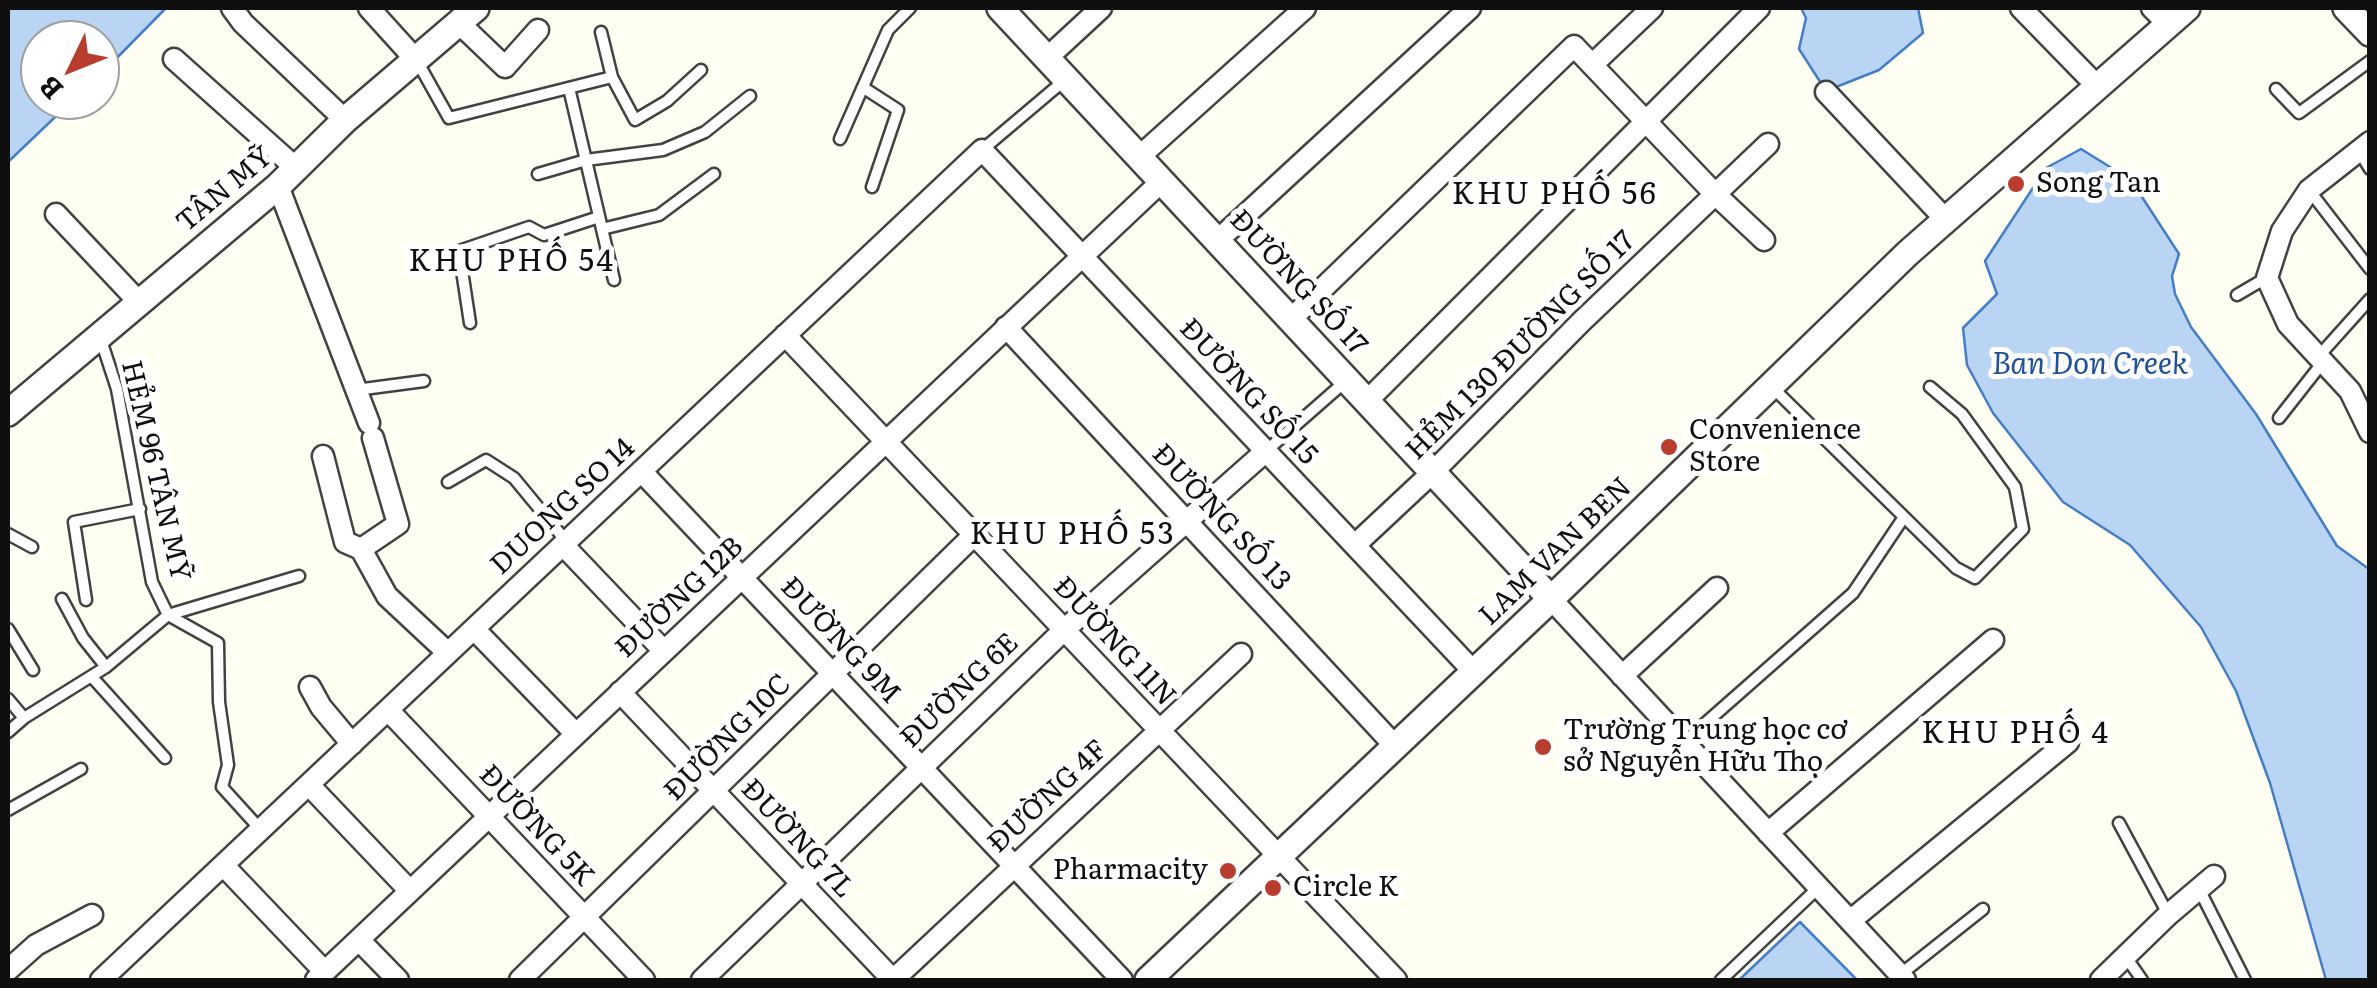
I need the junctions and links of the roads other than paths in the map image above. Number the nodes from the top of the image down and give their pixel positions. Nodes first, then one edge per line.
1 (232, 8) edge
2 (370, 8) edge
3 (910, 8) edge
4 (1000, 8) edge
5 (1101, 8) edge
6 (1305, 8) edge
7 (1470, 8) edge
8 (1652, 8) edge
9 (1758, 8) edge
10 (2021, 8) edge
11 (2346, 8) edge
12 (2169, 13) edge
13 (462, 15) edge
14 (538, 30) dead end
15 (601, 32) dead end
16 (2370, 33) edge
17 (1047, 58) junction
18 (174, 59) dead end
19 (416, 60) junction
20 (2370, 61) edge
21 (1592, 65) junction
22 (701, 70) dead end
23 (612, 77) junction
24 (1067, 79) junction
25 (2096, 85) junction
26 (569, 88) junction
27 (864, 88) junction
28 (2276, 89) dead end
29 (1826, 92) dead end
30 (750, 96) dead end
31 (345, 120) junction
32 (1645, 121) junction
33 (840, 140) dead end
34 (1768, 144) dead end
35 (982, 150) junction
36 (2366, 154) edge
37 (1139, 157) junction
38 (586, 160) junction
39 (538, 174) dead end
40 (714, 174) dead end
41 (288, 177) junction
42 (1162, 181) junction
43 (872, 187) dead end
44 (2308, 190) junction
45 (1715, 194) junction
46 (56, 214) dead end
47 (599, 217) junction
48 (1946, 220) junction
49 (602, 230) junction
50 (1764, 240) dead end
51 (1218, 241) junction
52 (1082, 256) junction
53 (2370, 269) edge
54 (2267, 278) junction
55 (614, 280) dead end
56 (2237, 295) dead end
57 (2370, 299) edge
58 (138, 301) junction
59 (1291, 320) junction
60 (470, 323) dead end
61 (1006, 327) junction
62 (99, 336) junction
63 (786, 336) junction
64 (2320, 360) junction
65 (424, 380) dead end
66 (1347, 380) junction
67 (1771, 386) junction
68 (1930, 387) dead end
69 (354, 390) junction
70 (1367, 401) junction
71 (10, 405) edge
72 (2279, 418) dead end
73 (2370, 432) edge
74 (886, 442) junction
75 (1266, 451) junction
76 (322, 456) dead end
77 (642, 471) junction
78 (1433, 472) junction
79 (448, 482) dead end
80 (140, 509) junction
81 (1904, 517) junction
82 (1186, 521) junction
83 (8, 534) edge
84 (974, 534) junction
85 (564, 544) junction
86 (1355, 545) junction
87 (32, 547) dead end
88 (360, 549) junction
89 (299, 576) dead end
90 (742, 578) junction
91 (1717, 588) dead end
92 (62, 599) dead end
93 (1551, 599) junction
94 (86, 600) dead end
95 (168, 614) junction
96 (8, 628) edge
97 (474, 628) junction
98 (1064, 630) junction
99 (1993, 640) dead end
100 (664, 651) junction
101 (448, 653) junction
102 (1240, 654) dead end
103 (106, 667) junction
104 (33, 670) dead end
105 (1474, 672) junction
106 (832, 674) junction
107 (1622, 676) junction
108 (92, 678) junction
109 (310, 687) dead end
110 (620, 692) junction
111 (8, 700) edge
112 (388, 710) junction
113 (24, 718) junction
114 (1160, 730) junction
115 (8, 732) edge
116 (576, 734) junction
117 (1684, 742) junction
118 (2068, 742) dead end
119 (352, 744) junction
120 (1396, 746) junction
121 (165, 758) dead end
122 (921, 768) junction
123 (81, 769) dead end
124 (309, 784) junction
125 (714, 790) junction
126 (8, 810) edge
127 (489, 817) junction
128 (2119, 823) dead end
129 (261, 830) junction
130 (1768, 833) junction
131 (1279, 856) junction
132 (223, 865) junction
133 (1014, 866) junction
134 (2207, 883) joint
135 (802, 884) junction
136 (1818, 887) junction
137 (410, 892) junction
138 (1982, 909) dead end
139 (92, 915) dead end
140 (2168, 915) junction
141 (584, 918) junction
142 (1850, 921) junction
143 (359, 940) junction
144 (2126, 957) junction
145 (8, 970) edge
146 (320, 976) edge
147 (1896, 976) edge
148 (101, 980) edge
149 (398, 980) edge
150 (520, 980) edge
151 (644, 980) edge
152 (702, 980) edge
153 (893, 980) edge
154 (1122, 980) edge
155 (1148, 980) edge
156 (1396, 980) edge
157 (1720, 980) edge
158 (2101, 980) edge
159 (2142, 980) edge
160 (2245, 980) edge

1 - 31 street
2 - 19 street
3 - 27 lane
4 - 17 street, ĐƯỜNG SỐ 17
5 - 17 street
6 - 37 street
7 - 51 street
8 - 21 street
9 - 32 street
10 - 25 street
11 - 16 street
12 - 25 street, LAM VAN BEN
13 - 14 street
13 - 19 street, TÂN MỸ
15 - 23 lane
17 - 24 street, ĐƯỜNG SỐ 17
18 - 41 street
19 - 26 lane
19 - 31 street, TÂN MỸ
20 - 28 lane
21 - 32 street
21 - 59 street
22 - 23 lane
23 - 26 lane
24 - 35 lane, DUONG SO 14
24 - 37 street, ĐƯỜNG SỐ 17
25 - 48 street, LAM VAN BEN
26 - 38 lane
27 - 33 lane
27 - 43 lane
29 - 48 street
30 - 38 lane
31 - 41 street, TÂN MỸ
32 - 45 street
32 - 70 street
34 - 45 street, HẺM 130 ĐƯỜNG SỐ 17
35 - 52 street, ĐƯỜNG SỐ 15
35 - 63 street, DUONG SO 14
36 - 44 street
37 - 42 street, ĐƯỜNG SỐ 17
38 - 39 lane
38 - 47 lane
40 - 49 lane
41 - 58 street, TÂN MỸ
41 - 69 street
42 - 51 street, ĐƯỜNG SỐ 17
42 - 52 street, ĐƯỜNG 12B
44 - 53 lane
44 - 54 street
45 - 50 street
45 - 78 street, HẺM 130 ĐƯỜNG SỐ 17
46 - 58 street
47 - 49 lane
47 - 60 lane
48 - 67 street, LAM VAN BEN
49 - 55 lane
51 - 59 street, ĐƯỜNG SỐ 17
52 - 61 street, ĐƯỜNG 12B
52 - 75 street, ĐƯỜNG SỐ 15
54 - 56 lane
54 - 64 street
57 - 64 lane
58 - 62 street, TÂN MỸ
59 - 66 street, ĐƯỜNG SỐ 17
61 - 74 street, ĐƯỜNG 12B
61 - 82 street, ĐƯỜNG SỐ 13
62 - 71 street, TÂN MỸ
62 - 80 lane, HẺM 96 TÂN MỸ
63 - 74 street, ĐƯỜNG 11N
63 - 77 street, DUONG SO 14
64 - 72 lane
64 - 73 street
65 - 69 lane
66 - 70 street, ĐƯỜNG SỐ 17
66 - 75 lane
67 - 81 lane
67 - 93 street, LAM VAN BEN
68 - 81 lane
69 - 88 street
70 - 78 street, ĐƯỜNG SỐ 17
74 - 84 street, ĐƯỜNG 11N
74 - 90 street, ĐƯỜNG 12B
75 - 82 street, ĐƯỜNG 6E
75 - 86 street, ĐƯỜNG SỐ 15
76 - 88 street
77 - 85 street, DUONG SO 14
77 - 90 street, ĐƯỜNG 9M
78 - 86 street, HẺM 130 ĐƯỜNG SỐ 17
78 - 93 street, ĐƯỜNG SỐ 17
79 - 85 lane
80 - 94 lane
80 - 95 lane, HẺM 96 TÂN MỸ
81 - 117 lane
82 - 98 street, ĐƯỜNG 6E
82 - 120 street, ĐƯỜNG SỐ 13
83 - 87 lane
84 - 98 street, ĐƯỜNG 11N
84 - 106 street, ĐƯỜNG 10C
85 - 97 street, DUONG SO 14
85 - 100 street
86 - 105 street, ĐƯỜNG SỐ 15
88 - 101 street
89 - 95 lane
90 - 100 street, ĐƯỜNG 12B
90 - 106 street, ĐƯỜNG 9M
91 - 107 street
92 - 103 lane
93 - 105 street, LAM VAN BEN
93 - 107 street
95 - 103 lane
95 - 129 lane
96 - 104 lane
97 - 101 street, DUONG SO 14
97 - 116 street
98 - 114 street, ĐƯỜNG 11N
98 - 122 street, ĐƯỜNG 6E
99 - 130 street
100 - 110 street, ĐƯỜNG 12B
101 - 112 street, DUONG SO 14
102 - 114 street, ĐƯỜNG 4F
103 - 108 lane
105 - 120 street, LAM VAN BEN
106 - 122 street, ĐƯỜNG 9M
106 - 125 street, ĐƯỜNG 10C
107 - 117 street
108 - 113 lane
108 - 121 lane
109 - 119 street
110 - 116 street, ĐƯỜNG 12B
110 - 125 street, ĐƯỜNG 7L
111 - 113 lane
112 - 119 street, DUONG SO 14
112 - 127 street, ĐƯỜNG 5K
113 - 115 lane
114 - 131 street, ĐƯỜNG 11N
114 - 133 street, ĐƯỜNG 4F
116 - 127 street, ĐƯỜNG 12B
117 - 130 street
118 - 142 street
119 - 124 street, DUONG SO 14
120 - 131 street, LAM VAN BEN
122 - 133 street, ĐƯỜNG 9M
122 - 135 street, ĐƯỜNG 6E
123 - 126 lane
124 - 129 street, DUONG SO 14
124 - 137 street
125 - 135 street, ĐƯỜNG 7L
125 - 141 street, ĐƯỜNG 10C
127 - 137 street, ĐƯỜNG 12B
127 - 141 street, ĐƯỜNG 5K
128 - 140 lane
129 - 132 street, DUONG SO 14
130 - 136 street
131 - 155 street, LAM VAN BEN
131 - 156 street, ĐƯỜNG 11N
132 - 146 street
132 - 148 street, DUONG SO 14
133 - 153 street, ĐƯỜNG 4F
133 - 154 street, ĐƯỜNG 9M
134 - 140 street
134 - 160 lane
135 - 152 street, ĐƯỜNG 6E
135 - 153 street, ĐƯỜNG 7L
136 - 142 street
136 - 157 lane
137 - 143 street, ĐƯỜNG 12B
138 - 147 lane
139 - 145 street
140 - 144 street
141 - 150 street, ĐƯỜNG 10C
141 - 151 street, ĐƯỜNG 5K
142 - 147 street
143 - 146 street, ĐƯỜNG 12B
143 - 149 street
144 - 158 street
144 - 159 lane

